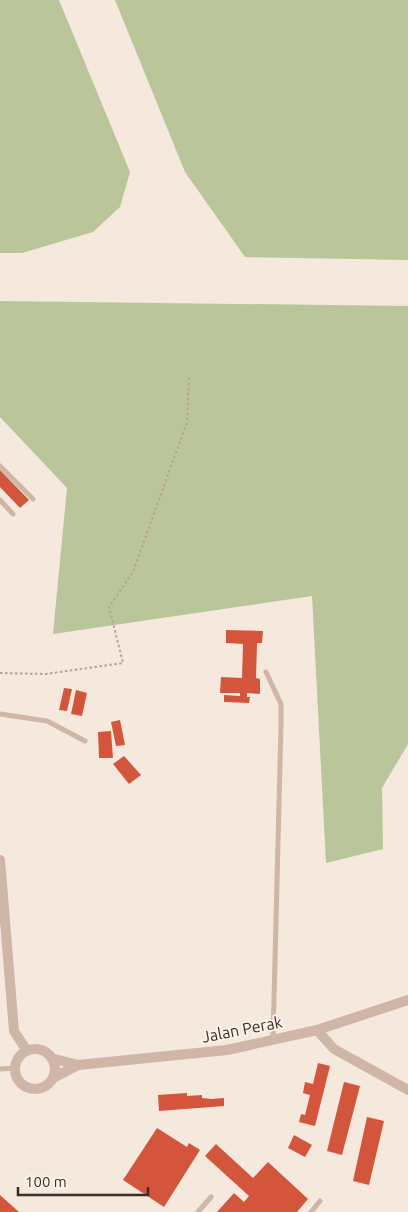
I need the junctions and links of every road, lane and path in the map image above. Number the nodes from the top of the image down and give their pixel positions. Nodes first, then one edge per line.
1 (189, 378) dead end
2 (0, 466) edge
3 (33, 499) dead end
4 (0, 500) edge
5 (13, 514) dead end
6 (266, 672) dead end
7 (0, 673) edge
8 (0, 714) edge
9 (86, 740) dead end
10 (0, 860) edge
11 (2, 907) edge
12 (408, 1000) edge
13 (317, 1030) junction
14 (273, 1039) junction
15 (27, 1051) junction
16 (51, 1058) junction
17 (78, 1065) junction
18 (15, 1068) junction
19 (0, 1069) edge
20 (52, 1078) junction
21 (408, 1090) edge
22 (211, 1197) dead end
23 (320, 1201) dead end
24 (198, 1212) edge
25 (311, 1212) edge

1 - 7 path
2 - 3 lane
4 - 5 lane
6 - 14 lane
8 - 9 lane
10 - 11 street
11 - 15 street
12 - 13 street, Jalan Perak
13 - 14 street, Jalan Perak
13 - 21 street
14 - 17 street, Jalan Perak
15 - 16 street
15 - 18 street
16 - 17 street, Jalan Perak
16 - 20 street
17 - 20 street, Jalan Perak
18 - 19 lane
18 - 20 street
22 - 24 lane
23 - 25 lane

